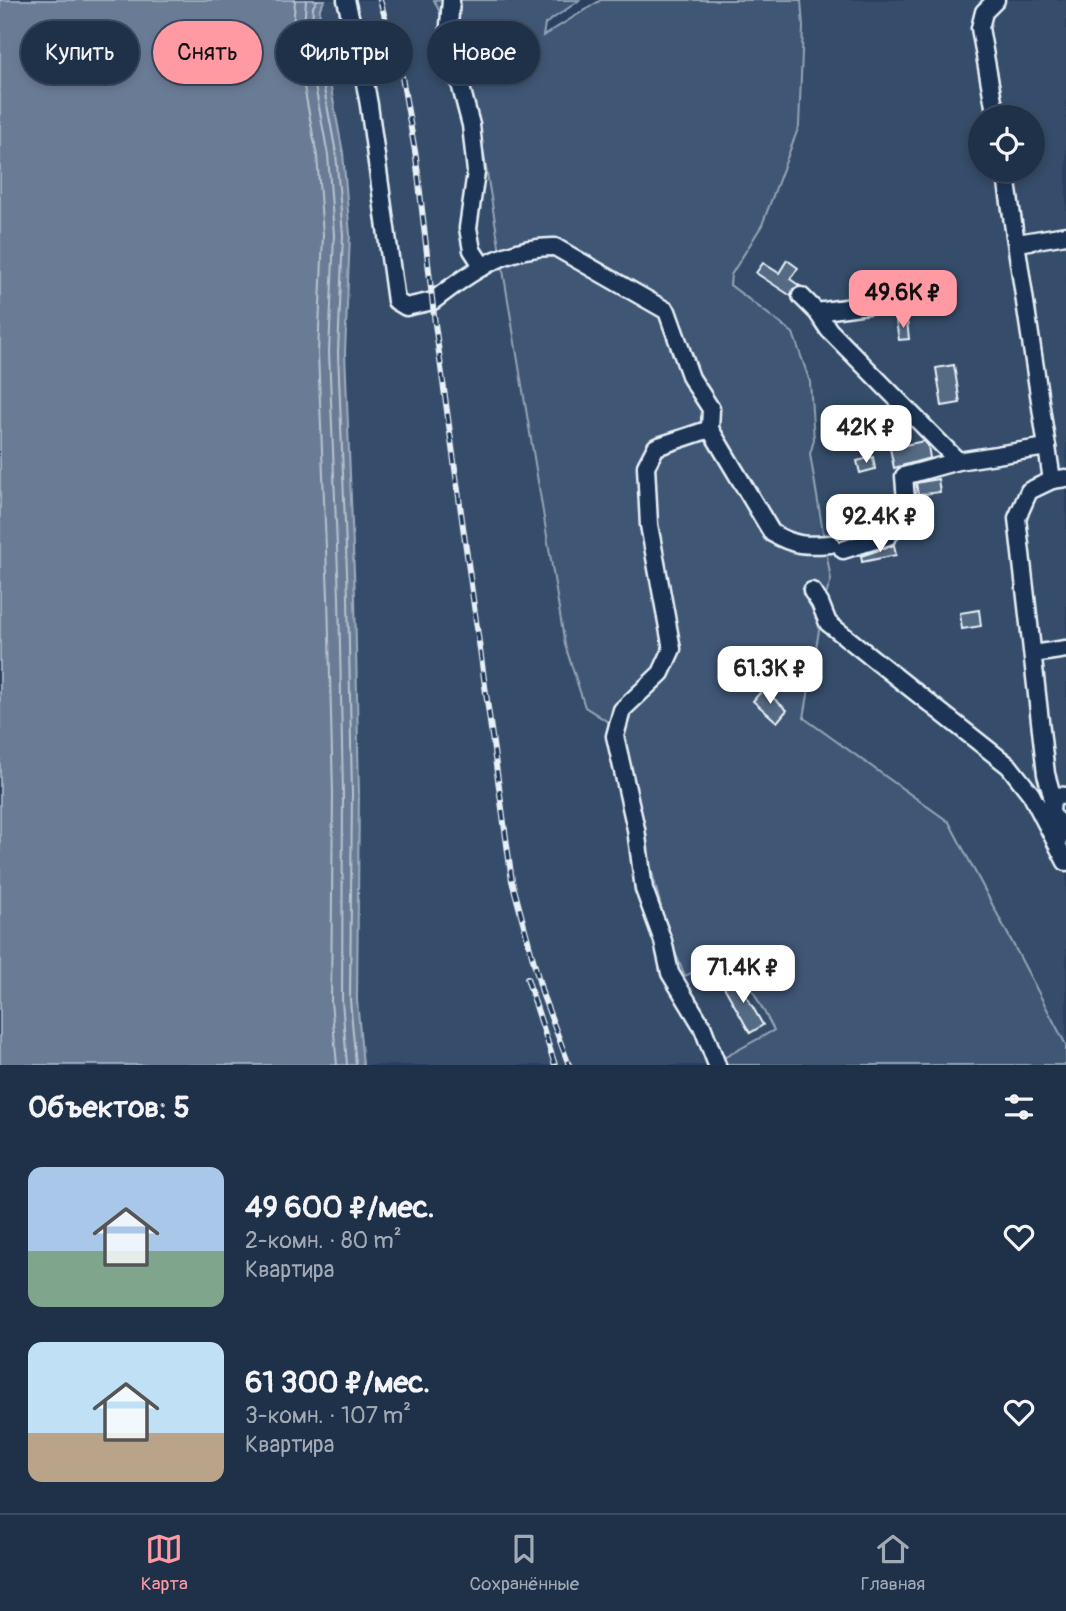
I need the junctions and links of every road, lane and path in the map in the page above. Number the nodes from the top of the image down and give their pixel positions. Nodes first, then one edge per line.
1 (451, 0) edge
2 (996, 0) edge
3 (347, 6) edge
4 (994, 105) edge
5 (1007, 182) edge
6 (1066, 235) edge
7 (1018, 243) junction
8 (483, 267) junction
9 (801, 296) dead end
10 (874, 304) dead end
11 (817, 312) junction
12 (710, 429) junction
13 (1047, 447) junction
14 (958, 461) junction
15 (1059, 479) edge
16 (812, 591) dead end
17 (1066, 649) edge
18 (1033, 654) junction
19 (1059, 796) edge
20 (1066, 834) edge
21 (1066, 862) edge
22 (717, 1065) edge

1 - 8 lane
2 - 4 lane
3 - 8 lane
5 - 7 lane
6 - 7 lane
7 - 13 lane
8 - 12 lane
9 - 11 lane
10 - 11 lane
11 - 14 lane
12 - 14 lane
12 - 22 lane
13 - 14 lane
13 - 15 lane
15 - 18 lane
16 - 21 lane
17 - 18 lane
18 - 19 lane
19 - 20 lane

